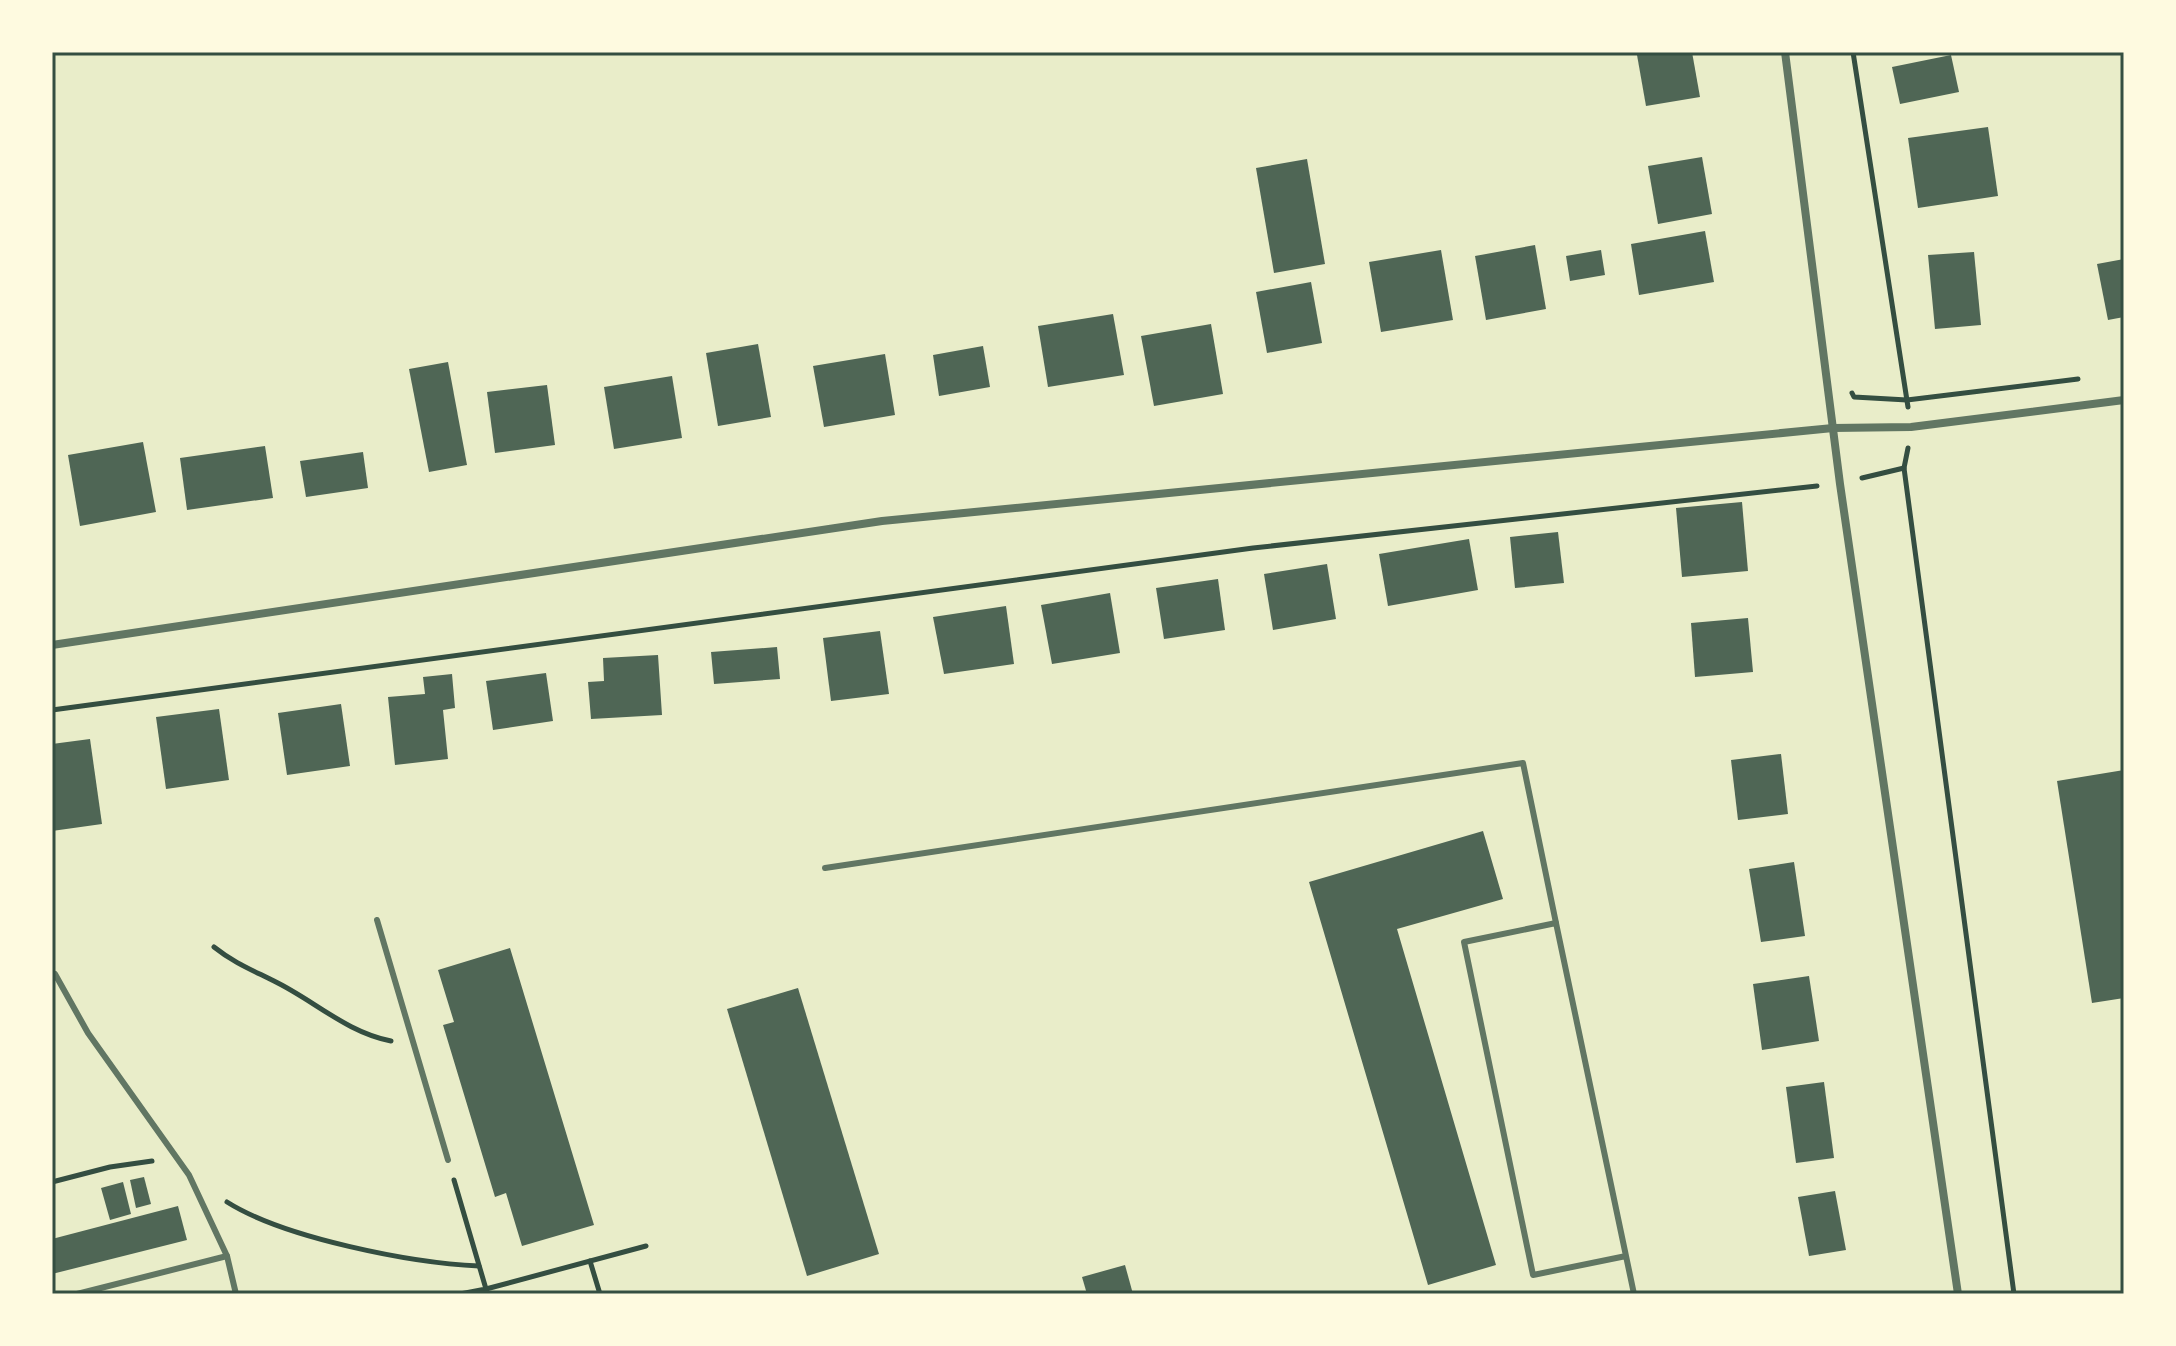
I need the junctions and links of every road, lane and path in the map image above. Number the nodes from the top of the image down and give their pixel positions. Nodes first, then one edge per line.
1 (1785, 52) edge
2 (1853, 52) edge
3 (2093, 378) dead end
4 (1847, 385) dead end
5 (1907, 400) junction
6 (2124, 400) edge
7 (1911, 427) junction
8 (1833, 428) junction
9 (1904, 468) junction
10 (1840, 484) junction
11 (52, 645) edge
12 (52, 710) edge
13 (825, 868) dead end
14 (377, 920) dead end
15 (1556, 923) junction
16 (214, 947) dead end
17 (55, 974) dead end
18 (415, 1047) junction
19 (448, 1160) joint
20 (189, 1175) junction
21 (52, 1182) edge
22 (224, 1201) dead end
23 (646, 1246) dead end
24 (227, 1256) junction
25 (1626, 1256) junction
26 (590, 1261) junction
27 (479, 1266) junction
28 (486, 1292) edge
29 (77, 1294) edge
30 (236, 1294) edge
31 (460, 1294) edge
32 (600, 1294) edge
33 (1634, 1294) edge
34 (1958, 1294) edge
35 (2014, 1294) edge

1 - 8 street
2 - 5 path
3 - 5 path
4 - 5 path
5 - 7 path
6 - 7 street
7 - 8 street
7 - 9 path
8 - 10 street
8 - 11 street
9 - 10 path
9 - 35 path
10 - 12 path
10 - 34 street
13 - 15 lane
14 - 18 lane
15 - 25 lane
15 - 25 lane
16 - 18 path
17 - 20 lane
18 - 19 lane
19 - 27 path
20 - 21 path
20 - 24 lane
22 - 27 path
23 - 26 path
24 - 29 lane
24 - 30 lane
25 - 33 lane
26 - 28 path
26 - 32 path
27 - 28 path
28 - 31 path

